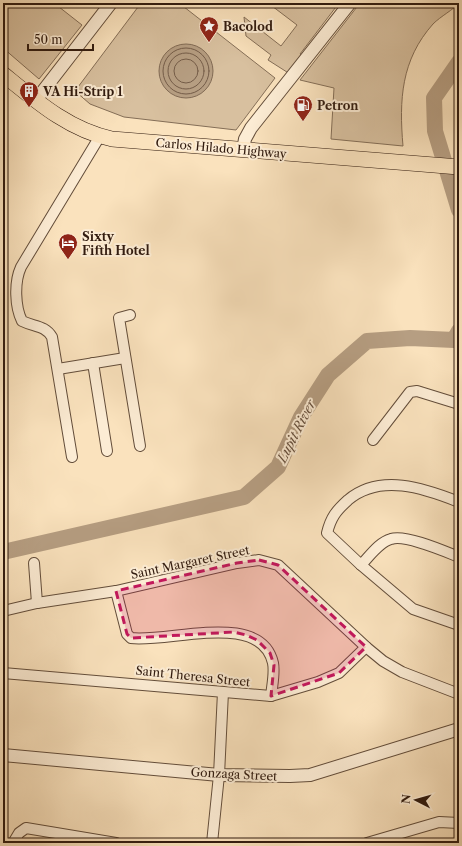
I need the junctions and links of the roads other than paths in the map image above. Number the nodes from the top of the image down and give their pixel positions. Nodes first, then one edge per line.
1 (111, 3) edge
2 (350, 3) edge
3 (3, 74) edge
4 (36, 100) junction
5 (100, 136) junction
6 (244, 150) junction
7 (458, 167) edge
8 (130, 316) dead end
9 (125, 358) junction
10 (93, 363) junction
11 (58, 369) junction
12 (459, 404) edge
13 (373, 440) dead end
14 (140, 446) dead end
15 (108, 451) dead end
16 (72, 457) dead end
17 (459, 502) edge
18 (459, 556) edge
19 (34, 563) dead end
20 (361, 565) junction
21 (116, 590) junction
22 (37, 603) junction
23 (3, 611) edge
24 (459, 625) edge
25 (366, 647) junction
26 (3, 673) edge
27 (223, 692) junction
28 (459, 694) edge
29 (271, 696) junction
30 (459, 729) edge
31 (3, 755) edge
32 (219, 775) junction
33 (459, 823) edge
34 (374, 842) edge
35 (13, 843) edge
36 (116, 843) edge
37 (212, 843) edge

1 - 4 street
2 - 6 street
3 - 4 main road, Carlos Hilado Highway
4 - 5 main road, Carlos Hilado Highway
5 - 6 main road, Carlos Hilado Highway
5 - 11 street
6 - 7 main road, Carlos Hilado Highway
8 - 9 street
9 - 10 street
9 - 14 street
10 - 11 street
10 - 15 street
11 - 16 street
12 - 13 street
17 - 20 street
18 - 20 street
19 - 22 street
20 - 24 street
21 - 22 street, Saint Margaret Street
21 - 25 street, Saint Margaret Street
21 - 29 street
22 - 23 street, Saint Margaret Street
25 - 28 street, Saint Margaret Street
25 - 29 street, Saint Theresa Street
26 - 27 street, Saint Theresa Street
27 - 29 street, Saint Theresa Street
27 - 32 street
30 - 32 street, Gonzaga Street
31 - 32 street, Gonzaga Street
32 - 37 street
33 - 34 street
35 - 36 street

